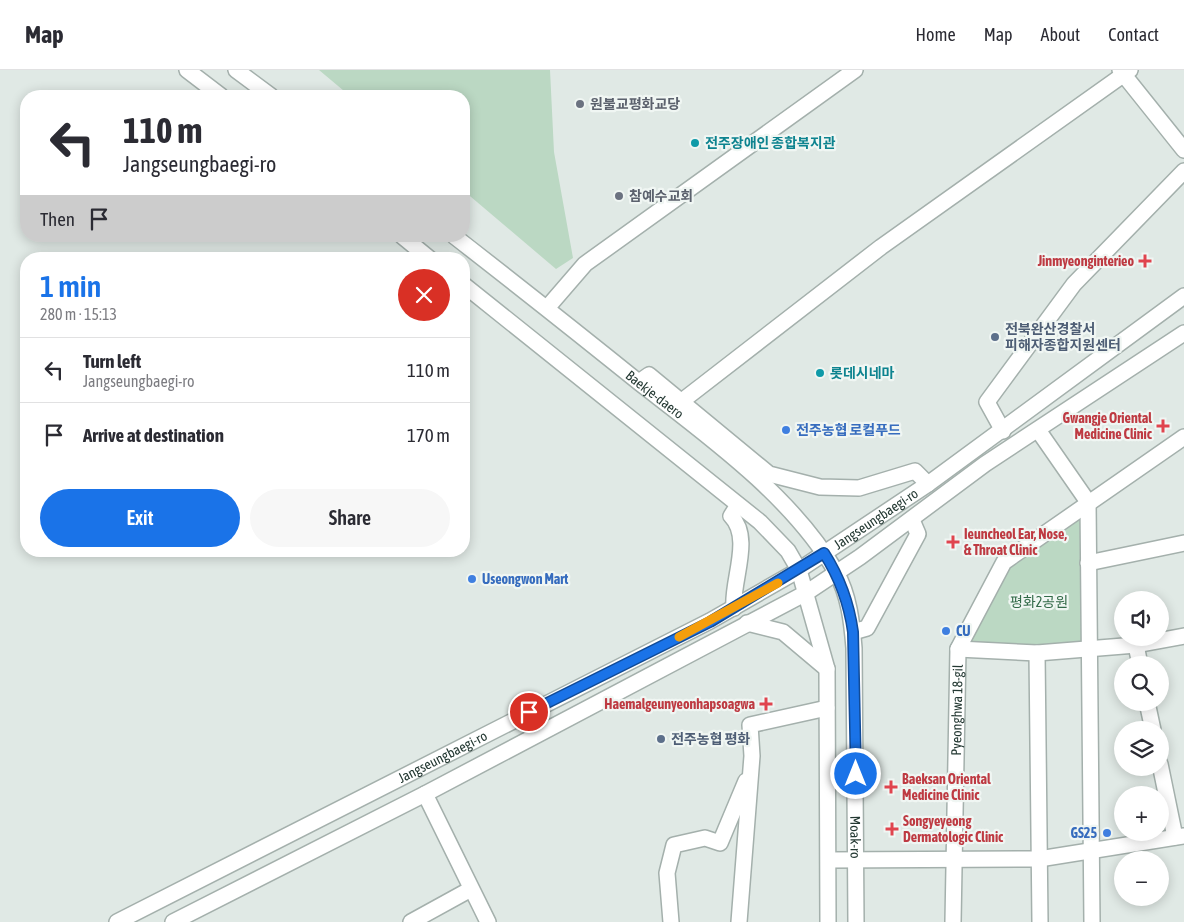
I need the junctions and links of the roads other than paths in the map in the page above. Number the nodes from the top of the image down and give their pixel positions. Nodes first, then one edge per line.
1 (187, 70) edge
2 (236, 70) edge
3 (854, 70) edge
4 (1125, 71) edge
5 (213, 90) edge
6 (263, 90) edge
7 (1184, 150) edge
8 (1184, 171) edge
9 (409, 242) edge
10 (462, 242) edge
11 (421, 252) edge
12 (470, 291) edge
13 (1184, 296) edge
14 (547, 308) junction
15 (1184, 333) edge
16 (639, 382) junction
17 (682, 401) junction
18 (1038, 430) junction
19 (1003, 431) junction
20 (1184, 437) edge
21 (928, 484) junction
22 (1088, 502) junction
23 (738, 505) junction
24 (912, 520) junction
25 (1184, 543) edge
26 (824, 553) junction
27 (1088, 564) junction
28 (799, 570) junction
29 (837, 574) junction
30 (806, 593) junction
31 (734, 608) junction
32 (747, 623) junction
33 (853, 632) junction
34 (1184, 636) edge
35 (1169, 639) edge
36 (1124, 646) edge
37 (958, 649) junction
38 (1088, 649) junction
39 (1037, 653) junction
40 (827, 669) junction
41 (827, 708) junction
42 (751, 768) junction
43 (1163, 776) edge
44 (425, 794) junction
45 (1179, 837) edge
46 (1092, 850) junction
47 (1039, 859) junction
48 (829, 860) junction
49 (856, 860) junction
50 (954, 860) junction
51 (471, 888) junction
52 (117, 922) edge
53 (173, 922) edge
54 (411, 922) edge
55 (488, 922) edge
56 (671, 922) edge
57 (739, 922) edge
58 (828, 922) edge
59 (856, 922) edge
60 (953, 922) edge
61 (1040, 922) edge
62 (1092, 922) edge

1 - 5 street
2 - 6 street
3 - 14 street
4 - 7 street
4 - 17 street
8 - 19 street
9 - 11 street
10 - 14 street, Baekje-daero
12 - 23 street
13 - 19 street, Jangseungbaegi-ro
14 - 16 street, Baekje-daero
15 - 18 street, Jangseungbaegi-ro
16 - 17 street
16 - 26 street, Baekje-daero
17 - 21 street
18 - 22 street
18 - 24 street, Jangseungbaegi-ro
19 - 21 street, Jangseungbaegi-ro
20 - 22 street, Pyeonghwa 18-gil
21 - 26 street, Jangseungbaegi-ro
22 - 27 street
22 - 37 street, Pyeonghwa 18-gil
23 - 28 street
23 - 31 street
24 - 29 street, Jangseungbaegi-ro
24 - 33 street
25 - 27 street
26 - 28 street, Jangseungbaegi-ro
26 - 29 street, Baekje-daero
27 - 38 street
28 - 30 street
28 - 31 street, Jangseungbaegi-ro
29 - 30 street, Jangseungbaegi-ro
29 - 33 street, Moak-ro
30 - 32 street, Jangseungbaegi-ro
30 - 40 street, Moak-ro
31 - 52 street, Jangseungbaegi-ro
32 - 40 street
32 - 44 street, Jangseungbaegi-ro
33 - 49 street, Moak-ro
34 - 35 street, Pyeonghwa 18-gil
36 - 38 street, Pyeonghwa 18-gil
37 - 39 street, Pyeonghwa 18-gil
37 - 50 street, Pyeonghwa 18-gil
38 - 39 street, Pyeonghwa 18-gil
38 - 46 street
39 - 47 street
40 - 41 street, Moak-ro
41 - 42 street
41 - 48 street, Moak-ro
42 - 56 street
42 - 57 street
43 - 45 street
44 - 51 street
44 - 53 street, Jangseungbaegi-ro
45 - 46 street
46 - 47 street
46 - 62 street
47 - 50 street
47 - 61 street
48 - 49 street
48 - 58 street, Moak-ro
49 - 50 street
49 - 59 street, Moak-ro
50 - 60 street, Pyeonghwa 18-gil
51 - 54 street
51 - 55 street

